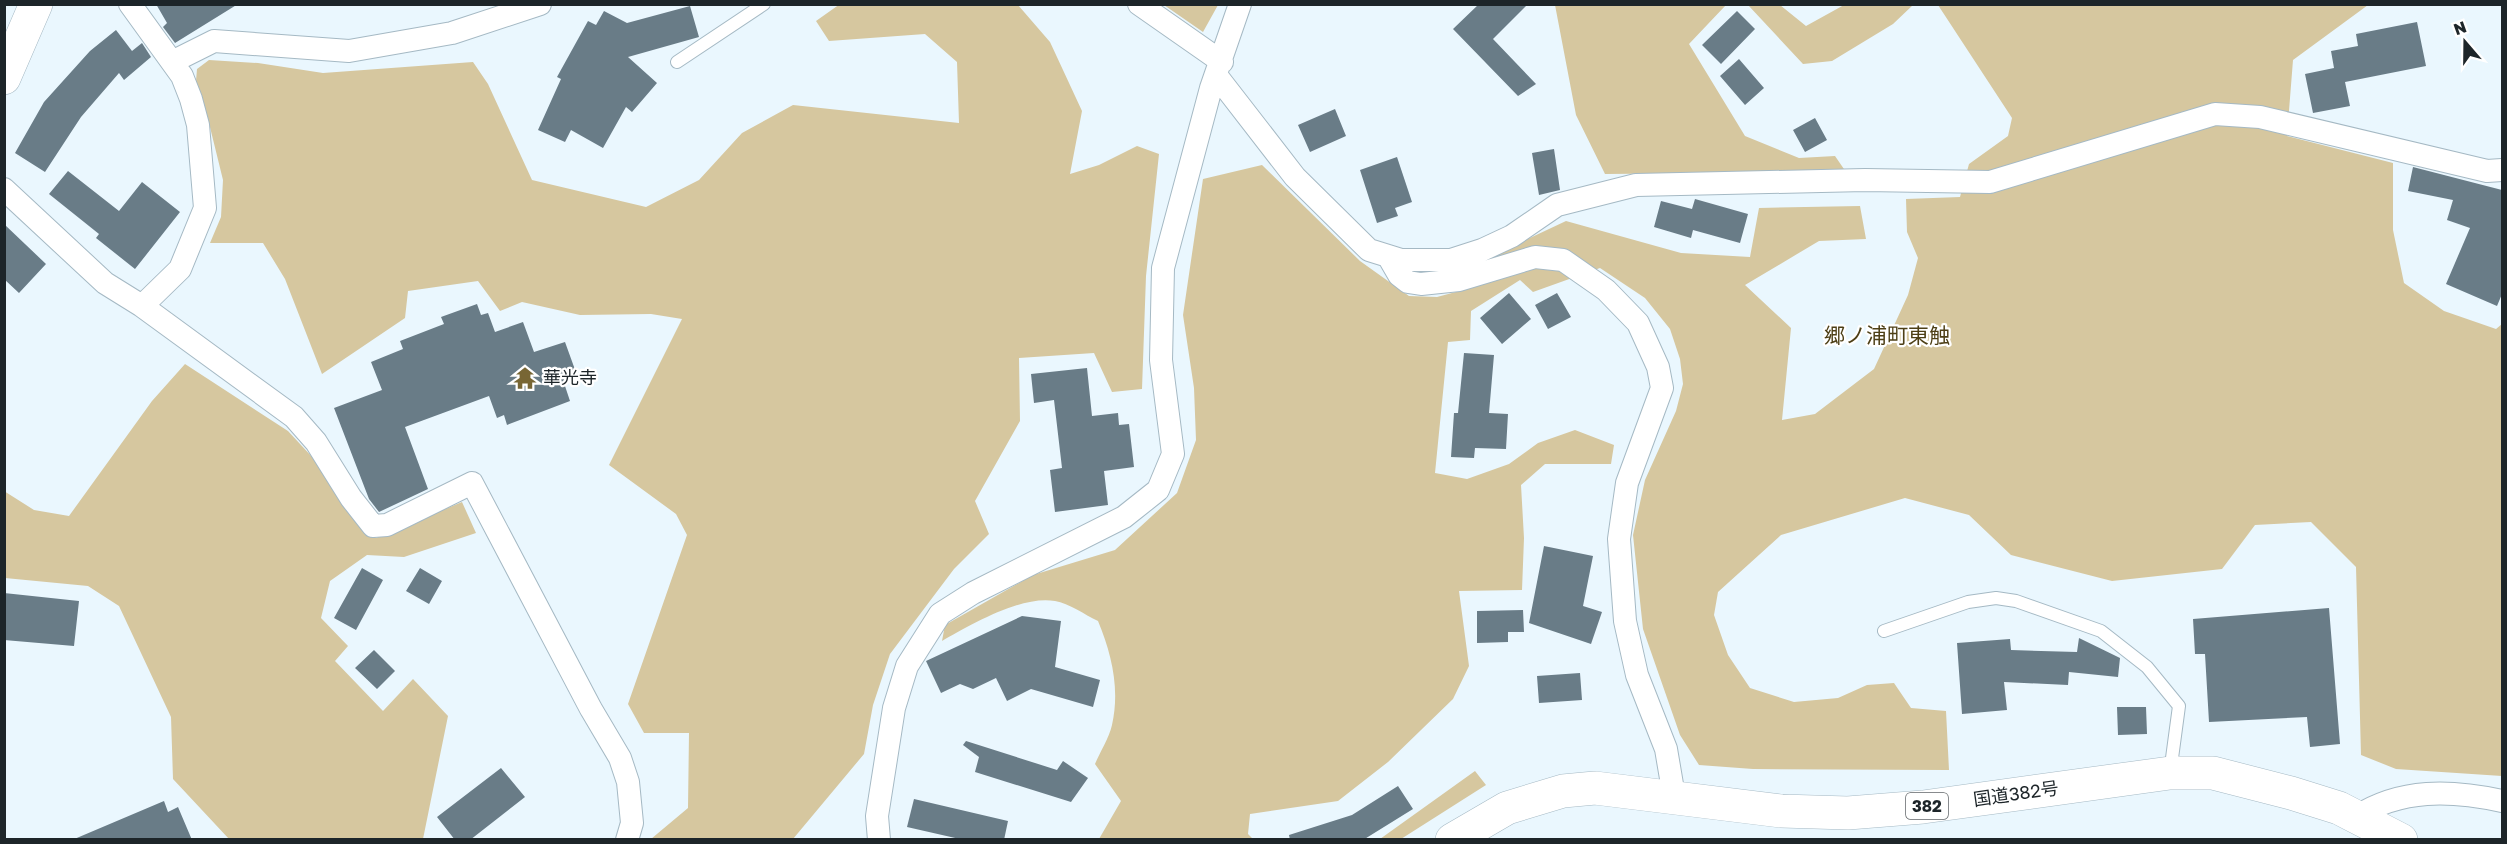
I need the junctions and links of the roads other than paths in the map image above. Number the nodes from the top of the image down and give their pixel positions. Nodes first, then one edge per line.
1 (36, 4) edge
2 (130, 4) edge
3 (540, 4) edge
4 (764, 4) edge
5 (1139, 4) edge
6 (1240, 4) edge
7 (172, 62) junction
8 (676, 62) dead end
9 (1219, 69) junction
10 (4, 78) edge
11 (2502, 170) edge
12 (4, 189) edge
13 (1388, 256) junction
14 (142, 306) junction
15 (1884, 630) dead end
16 (2170, 773) junction
17 (1674, 796) junction
18 (2502, 801) edge
19 (2356, 817) junction
20 (627, 840) edge
21 (879, 840) edge
22 (1452, 840) edge
23 (2400, 840) edge

1 - 10 highway
2 - 7 street
3 - 7 street
4 - 8 lane
5 - 9 street
6 - 9 street
7 - 14 street
9 - 13 street
9 - 21 street
11 - 13 street
12 - 14 street
13 - 17 street
14 - 20 street
15 - 16 lane
16 - 17 highway, 国道382号 / 382
16 - 19 highway, 国道382号 / 382
17 - 22 highway, 国道382号 / 382
18 - 19 street
19 - 23 highway, 国道382号 / 382

